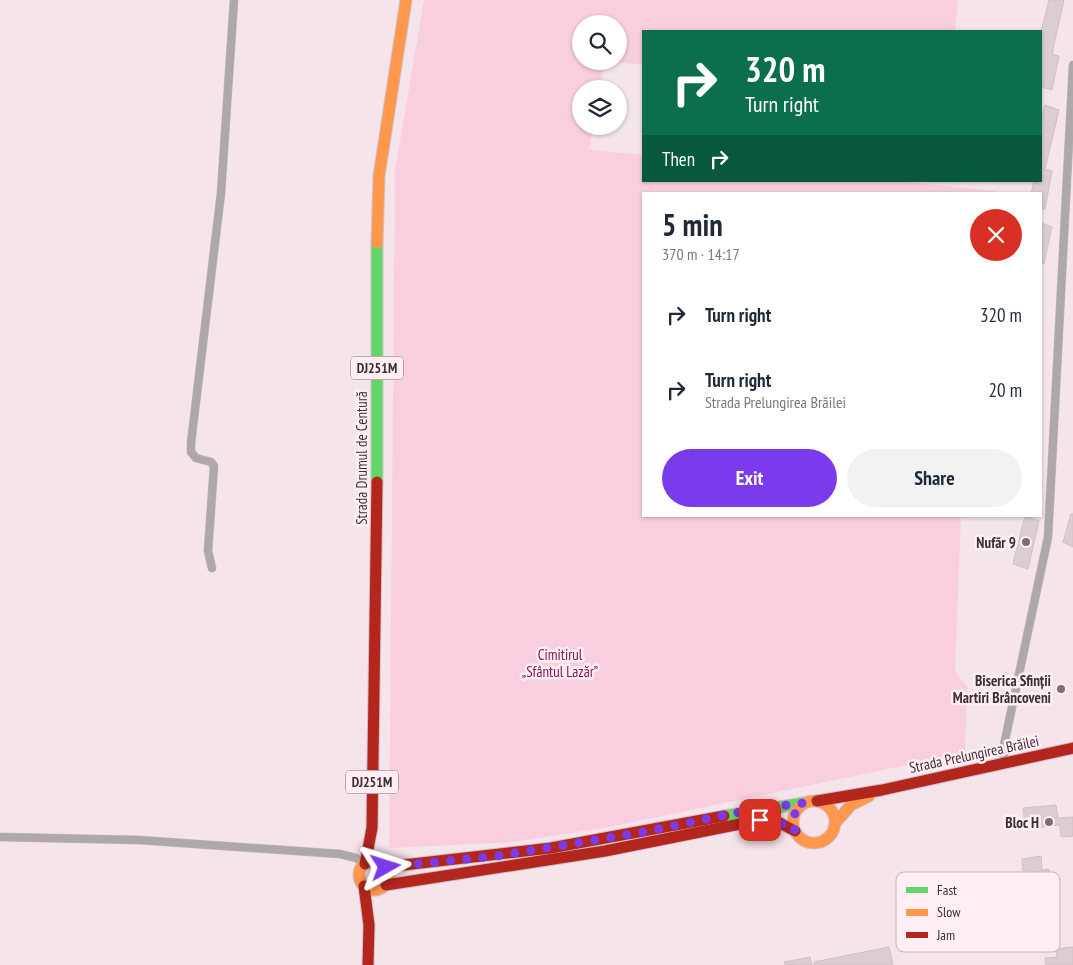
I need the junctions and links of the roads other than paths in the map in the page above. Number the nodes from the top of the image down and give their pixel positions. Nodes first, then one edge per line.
1 (234, 0) edge
2 (406, 0) edge
3 (1073, 65) edge
4 (212, 568) dead end
5 (1073, 748) edge
6 (1004, 764) junction
7 (882, 790) junction
8 (818, 801) junction
9 (804, 803) junction
10 (836, 822) junction
11 (372, 828) junction
12 (795, 831) junction
13 (0, 837) edge
14 (365, 864) junction
15 (385, 865) junction
16 (364, 886) junction
17 (384, 886) junction
18 (369, 925) junction
19 (368, 965) edge

1 - 4 street
2 - 11 main road, Strada Drumul de Centură / DJ251M
3 - 6 street
5 - 6 main road, Strada Prelungirea Brăilei
6 - 7 main road, Strada Prelungirea Brăilei
7 - 8 main road, Strada Prelungirea Brăilei
7 - 10 main road, Strada Prelungirea Brăilei
8 - 9 main road
8 - 10 main road
9 - 12 main road
9 - 15 main road
10 - 12 main road
11 - 14 main road
11 - 15 main road
12 - 17 main road
13 - 14 street
14 - 15 main road
14 - 16 main road
15 - 17 main road
16 - 17 main road
16 - 18 main road
17 - 18 main road
18 - 19 main road

